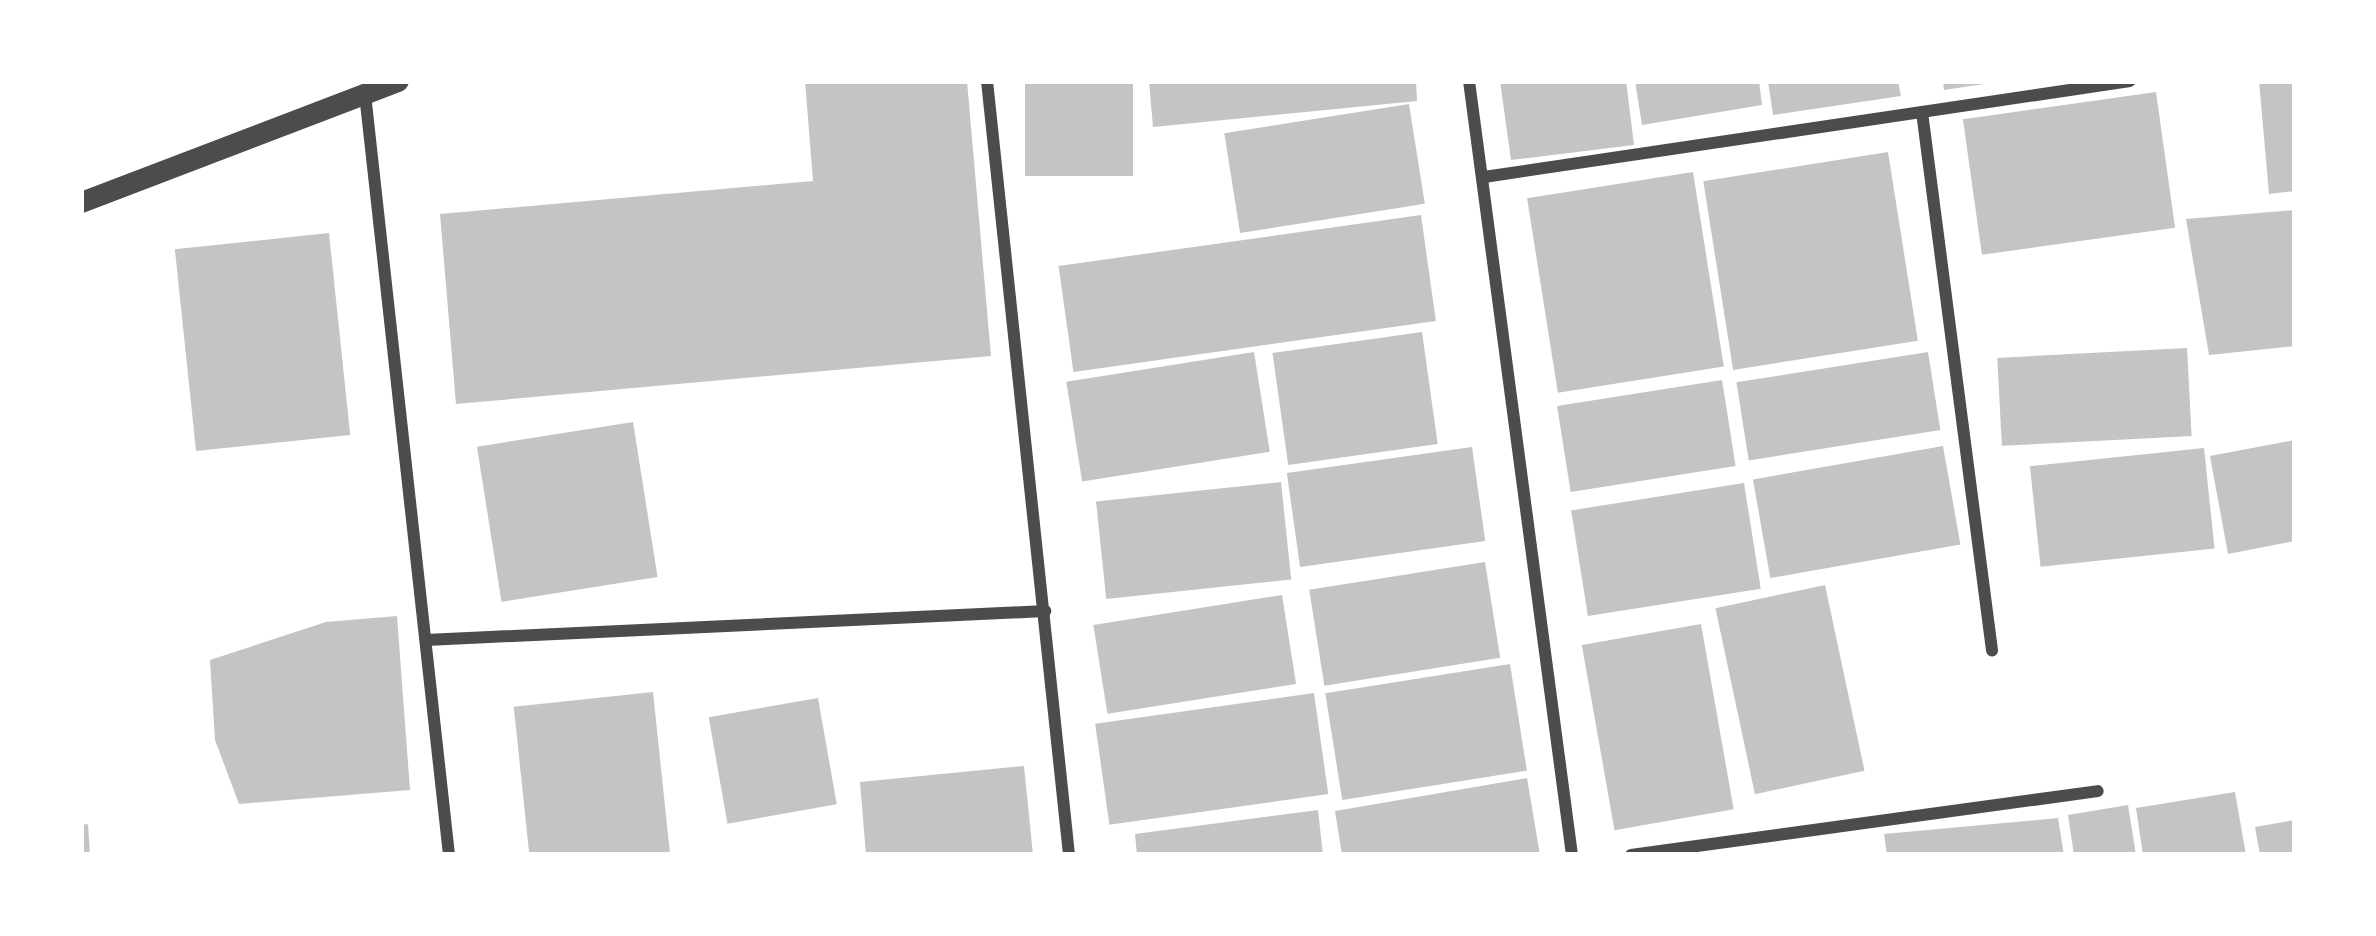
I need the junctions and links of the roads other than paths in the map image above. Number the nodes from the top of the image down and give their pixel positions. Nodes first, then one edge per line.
1 (398, 81) edge
2 (987, 81) edge
3 (1469, 81) edge
4 (2130, 81) edge
5 (365, 94) junction
6 (1922, 112) junction
7 (1484, 177) junction
8 (81, 202) edge
9 (1045, 611) junction
10 (426, 640) junction
11 (1992, 650) dead end
12 (2098, 791) dead end
13 (449, 855) edge
14 (1069, 855) edge
15 (1572, 855) edge
16 (1631, 855) edge

1 - 5 street
2 - 9 street
3 - 7 street
4 - 6 street
5 - 8 street
5 - 10 street
6 - 7 street
6 - 11 street
7 - 15 street
9 - 10 street
9 - 14 street
10 - 13 street
12 - 16 street

